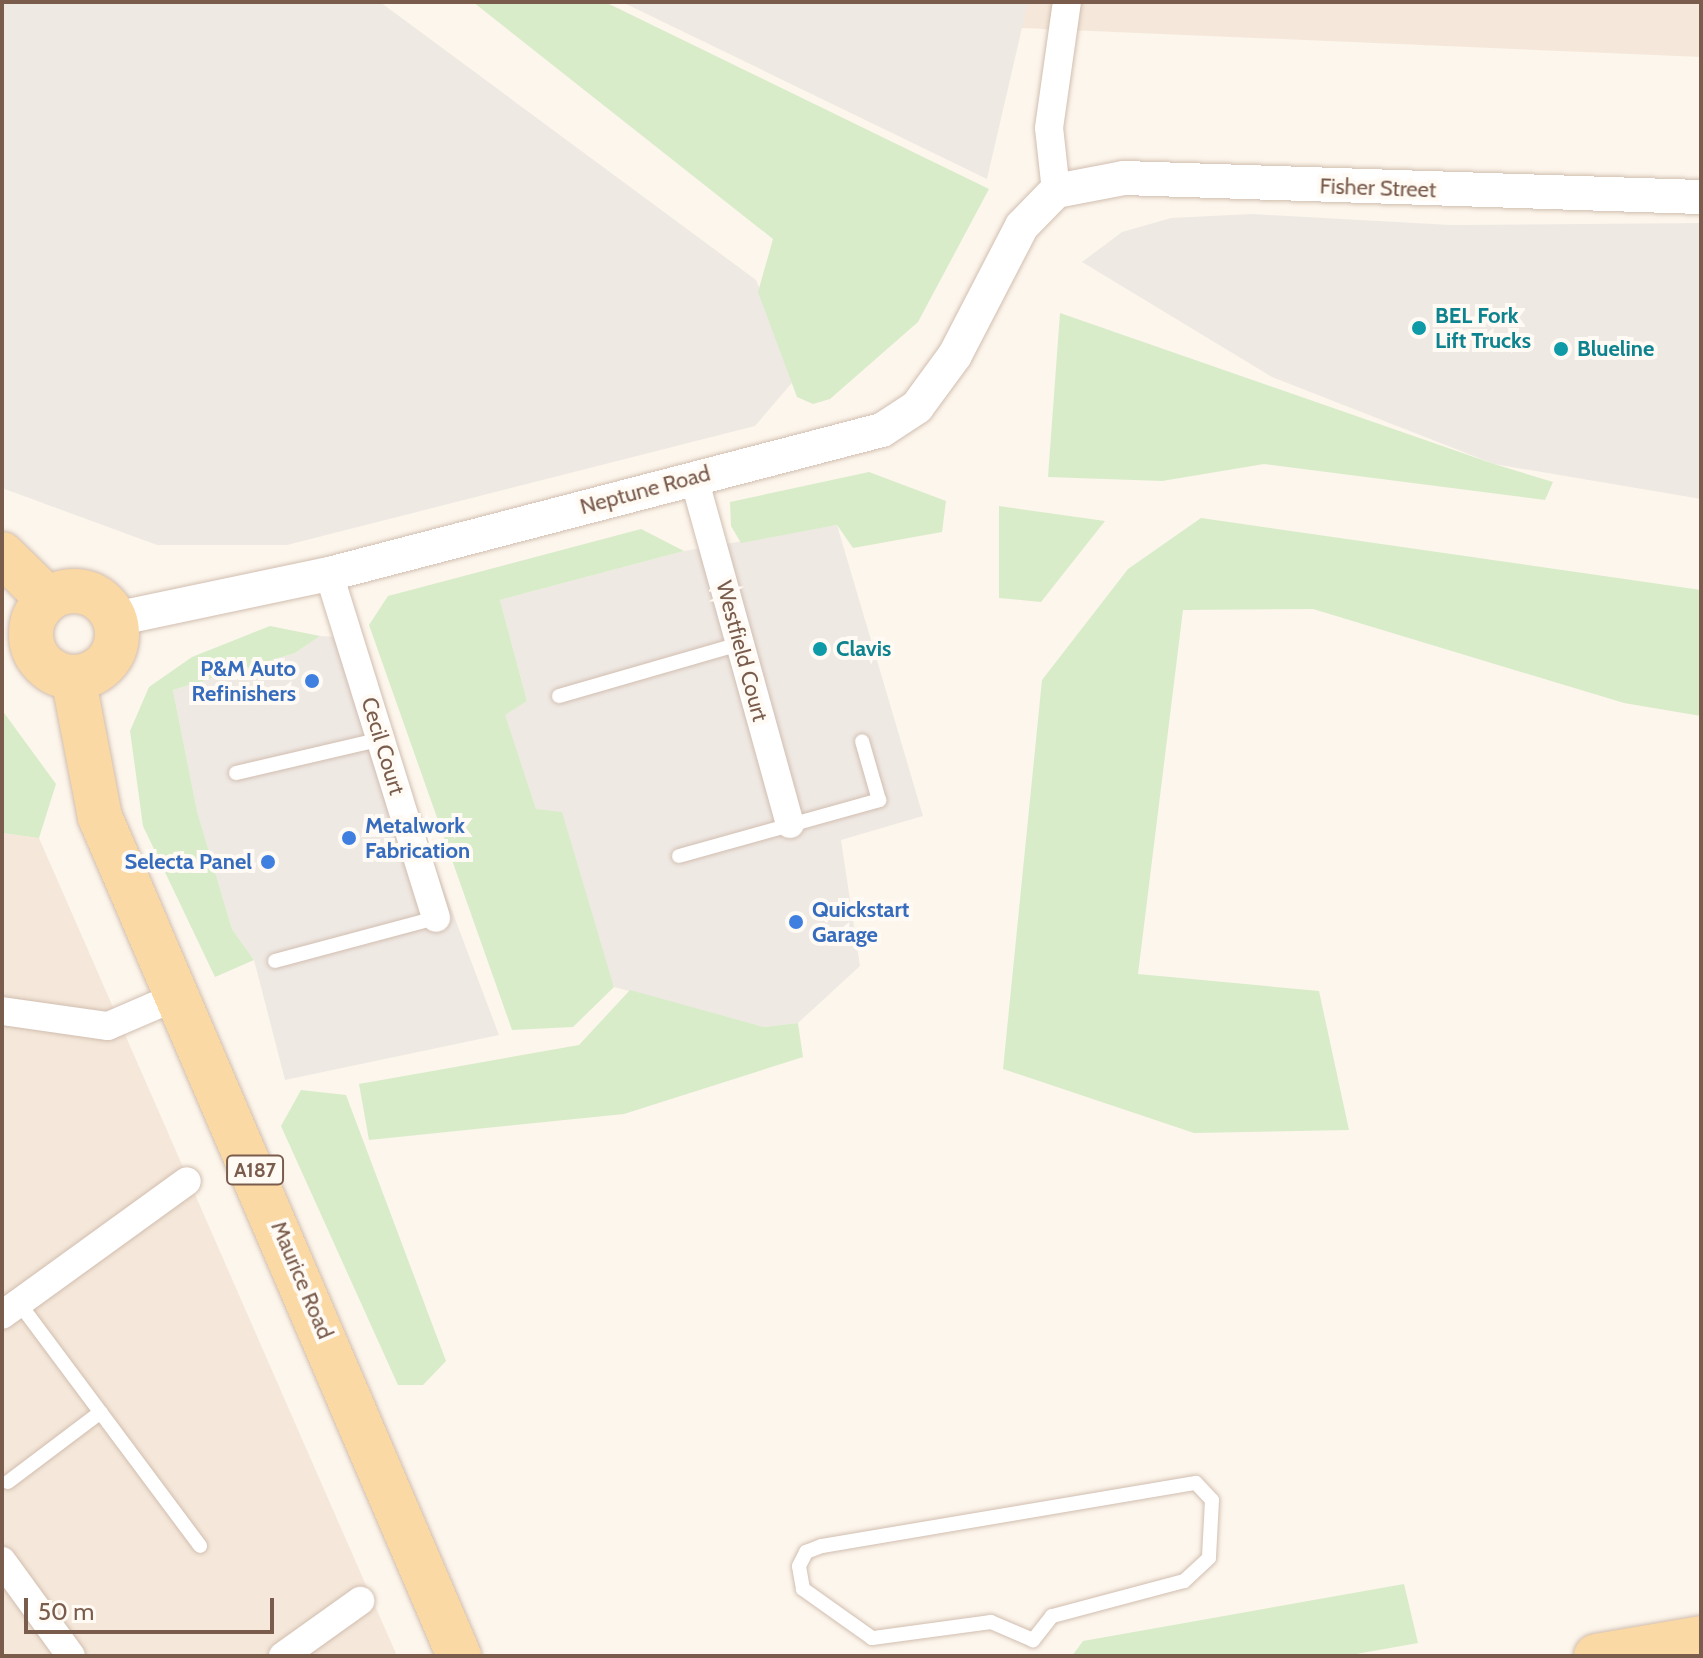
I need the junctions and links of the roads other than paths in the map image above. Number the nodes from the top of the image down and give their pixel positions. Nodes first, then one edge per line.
1 (1067, 2) edge
2 (1056, 191) junction
3 (1701, 197) edge
4 (694, 478) junction
5 (2, 554) edge
6 (329, 574) junction
7 (48, 599) junction
8 (115, 619) junction
9 (739, 644) junction
10 (73, 677) junction
11 (559, 696) dead end
12 (382, 739) junction
13 (862, 741) dead end
14 (236, 773) dead end
15 (790, 824) junction
16 (679, 856) dead end
17 (436, 918) joint
18 (275, 961) dead end
19 (180, 995) junction
20 (2, 1011) edge
21 (187, 1181) dead end
22 (10, 1309) edge
23 (101, 1412) junction
24 (8, 1482) dead end
25 (200, 1546) dead end
26 (2, 1561) edge
27 (360, 1601) dead end
28 (1701, 1638) edge
29 (1033, 1640) junction
30 (1617, 1654) edge
31 (71, 1656) edge
32 (283, 1656) edge
33 (459, 1656) edge
34 (1036, 1656) edge

1 - 2 street
2 - 3 street, Fisher Street
2 - 4 street, Neptune Road
4 - 6 street, Neptune Road
4 - 9 street, Westfield Court
5 - 7 main road
6 - 8 street, Neptune Road
6 - 12 street, Cecil Court
7 - 8 main road
7 - 10 main road
8 - 10 main road
9 - 11 lane
9 - 15 street, Westfield Court
10 - 19 main road, Maurice Road / A187
12 - 14 lane
12 - 17 street, Cecil Court
13 - 15 lane
15 - 16 lane
17 - 18 lane
19 - 20 street
19 - 33 main road, Maurice Road / A187
21 - 22 street
22 - 23 lane
23 - 24 lane
23 - 25 lane
26 - 31 street
27 - 32 street
28 - 30 main road
29 - 29 lane
29 - 34 lane

